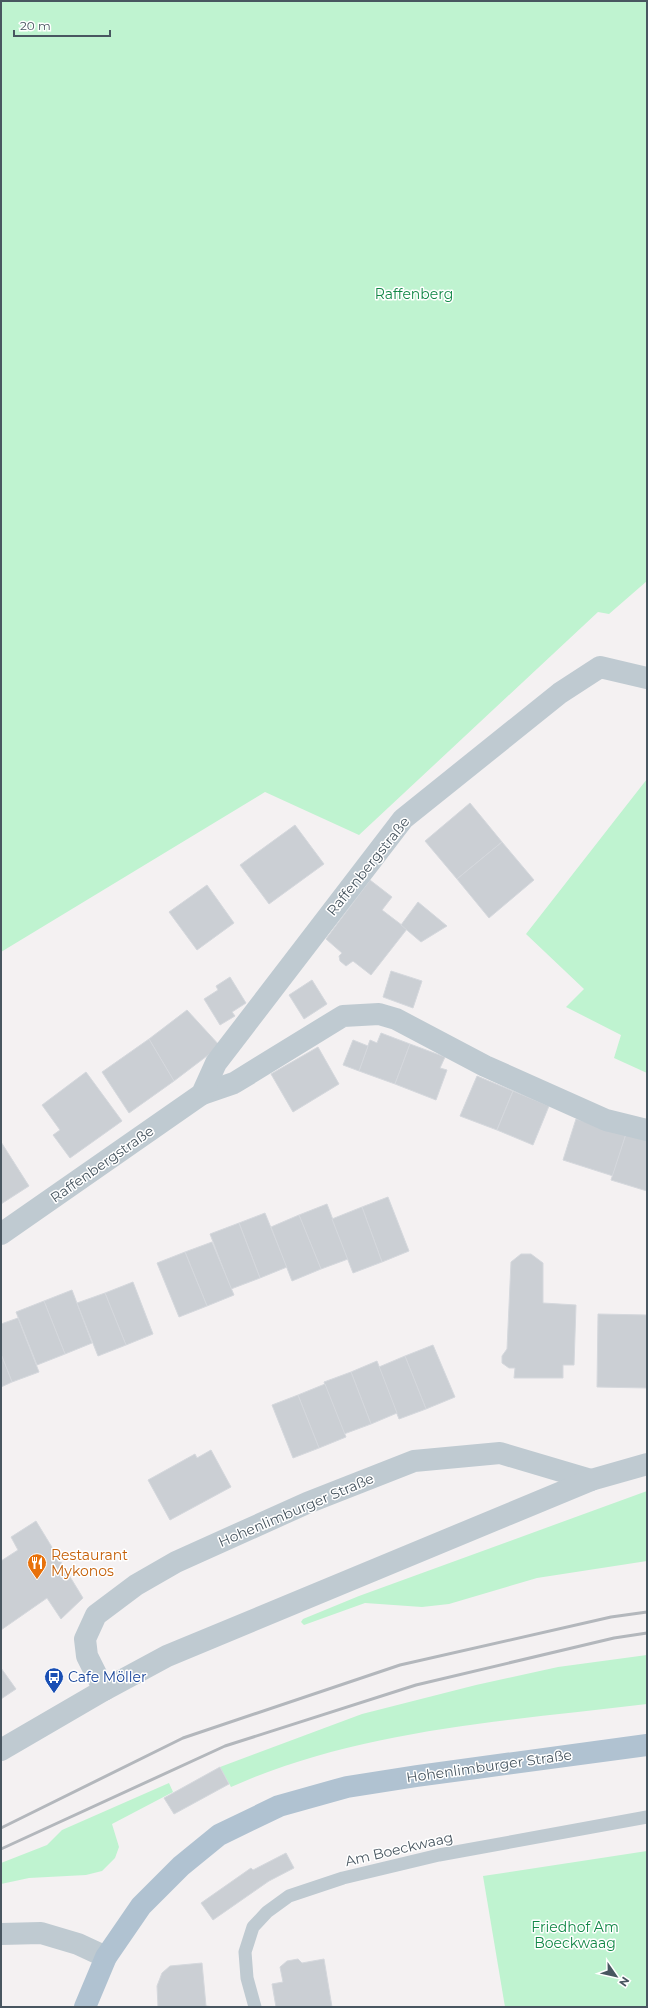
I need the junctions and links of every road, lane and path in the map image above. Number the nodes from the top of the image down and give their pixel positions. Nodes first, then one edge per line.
1 (647, 678) edge
2 (202, 1094) junction
3 (647, 1130) edge
4 (1, 1234) edge
5 (647, 1464) edge
6 (591, 1480) junction
7 (104, 1690) junction
8 (647, 1745) edge
9 (1, 1750) edge
10 (647, 1817) edge
11 (1, 1934) edge
12 (106, 1957) junction
13 (85, 2007) edge
14 (255, 2007) edge

1 - 2 street, Raffenbergstraße
2 - 3 street, Raffenbergstraße
2 - 4 street, Raffenbergstraße
5 - 6 street
6 - 7 street
6 - 7 street, Hohenlimburger Straße
7 - 9 street
8 - 12 main road, Hohenlimburger Straße
10 - 14 lane, Am Boeckwaag
11 - 12 street
12 - 13 main road, Hohenlimburger Straße

